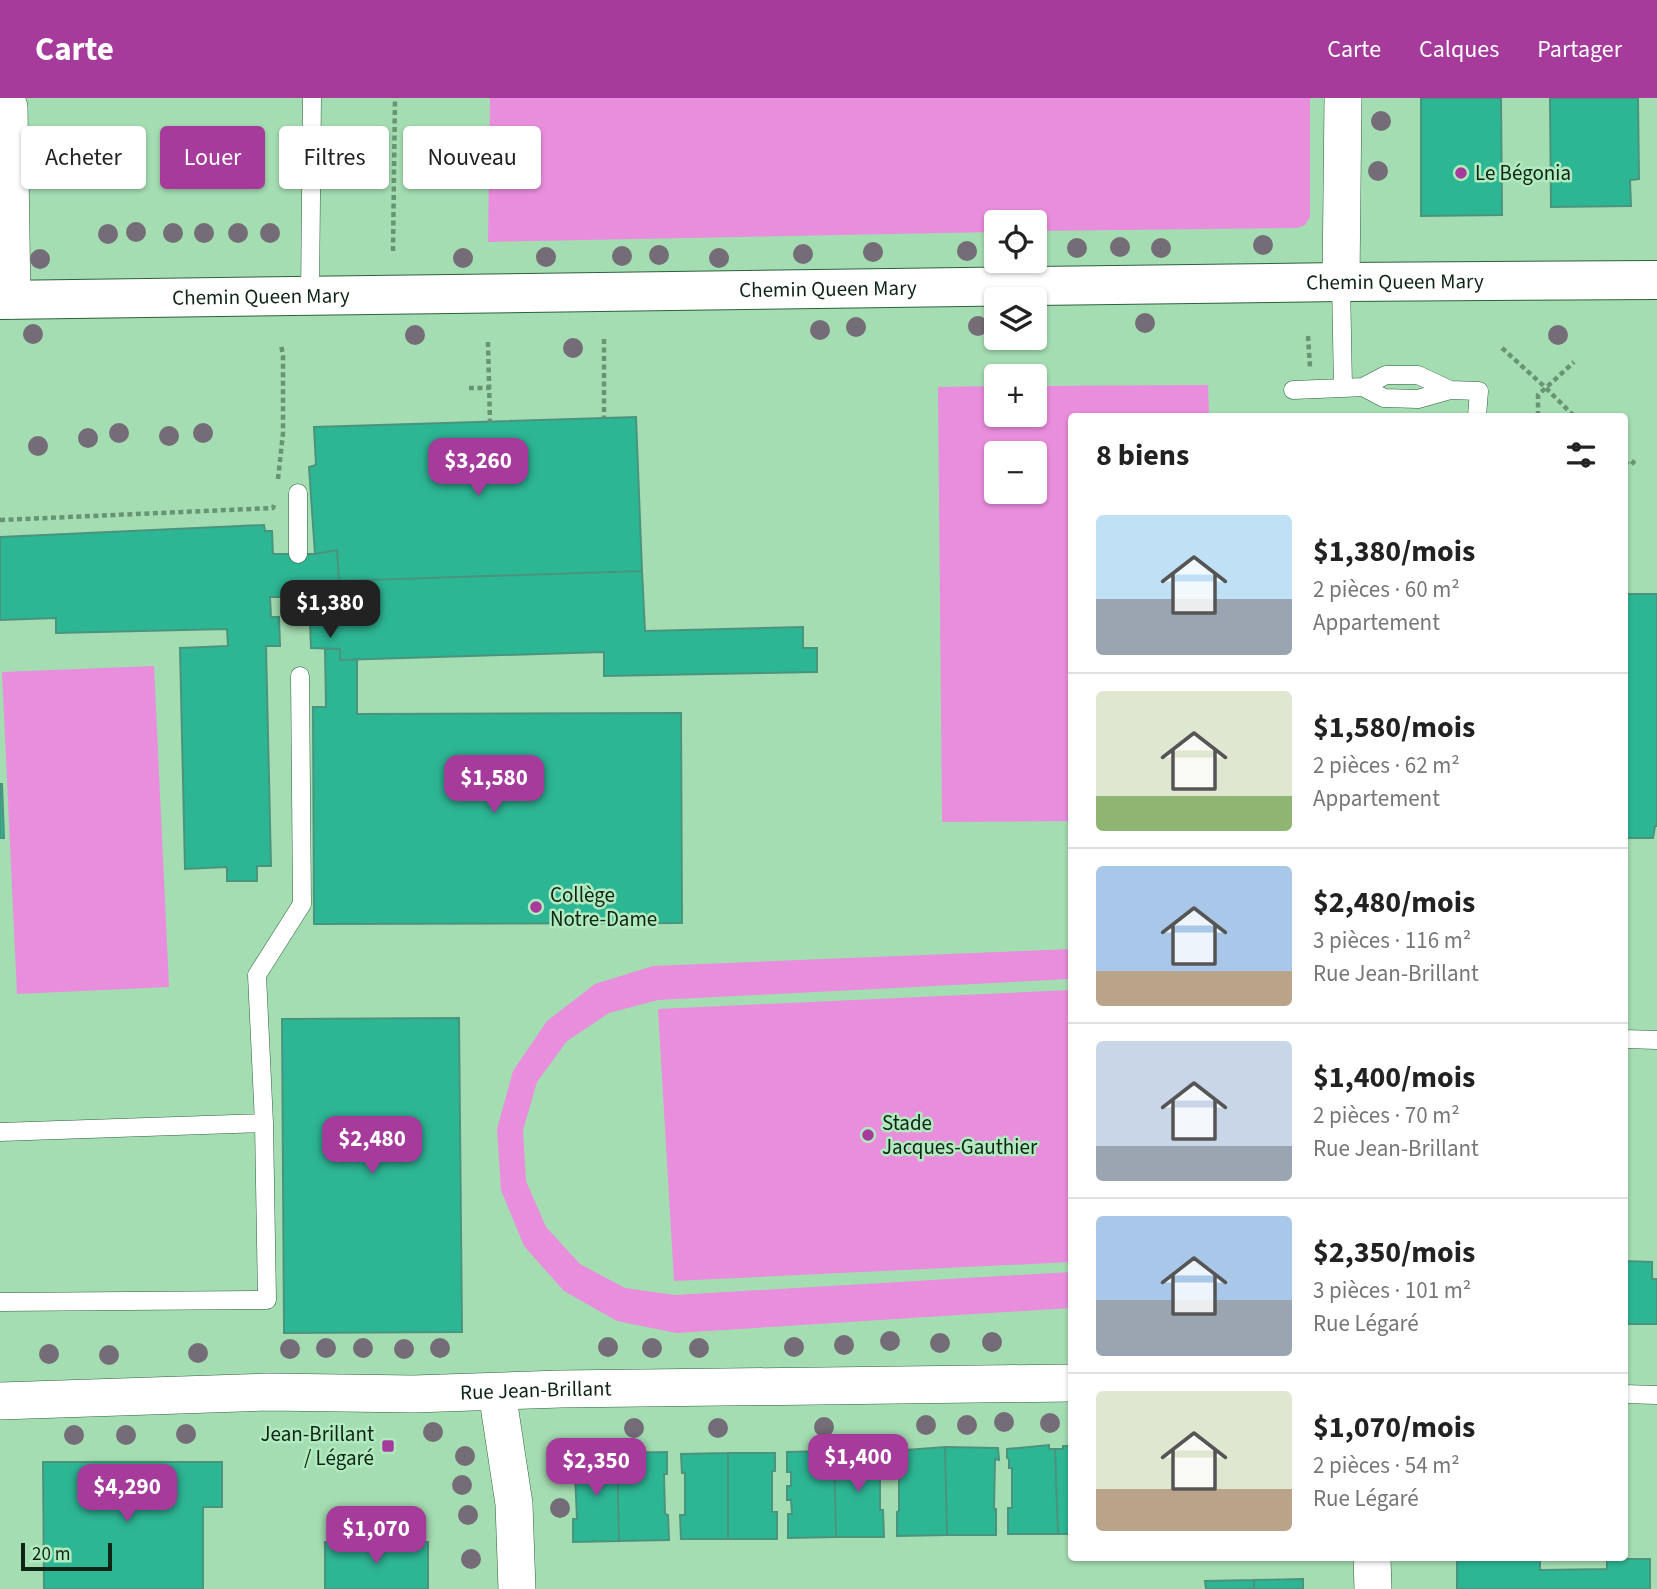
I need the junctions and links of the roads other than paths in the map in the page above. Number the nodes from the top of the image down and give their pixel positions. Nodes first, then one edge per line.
1 (312, 98) edge
2 (1343, 98) edge
3 (0, 107) edge
4 (1657, 280) edge
5 (1341, 282) junction
6 (310, 296) junction
7 (6, 300) edge
8 (1343, 388) junction
9 (1293, 390) dead end
10 (1477, 413) edge
11 (298, 493) dead end
12 (298, 554) dead end
13 (300, 676) dead end
14 (1628, 1039) edge
15 (1657, 1040) edge
16 (264, 1123) junction
17 (0, 1132) edge
18 (0, 1302) edge
19 (1068, 1383) edge
20 (497, 1392) junction
21 (1628, 1394) edge
22 (1657, 1395) edge
23 (0, 1401) edge
24 (1372, 1561) edge
25 (517, 1589) edge
26 (1373, 1589) edge

1 - 6 lane
2 - 5 street
3 - 7 street
4 - 5 street, Chemin Queen Mary
5 - 6 street, Chemin Queen Mary
5 - 8 lane
6 - 7 street, Chemin Queen Mary
8 - 9 lane
8 - 10 lane
11 - 12 lane
13 - 16 lane
14 - 15 lane
16 - 17 lane
16 - 18 lane
19 - 20 street, Rue Jean-Brillant
20 - 23 street, Rue Jean-Brillant
20 - 25 street
21 - 22 lane
24 - 26 street

